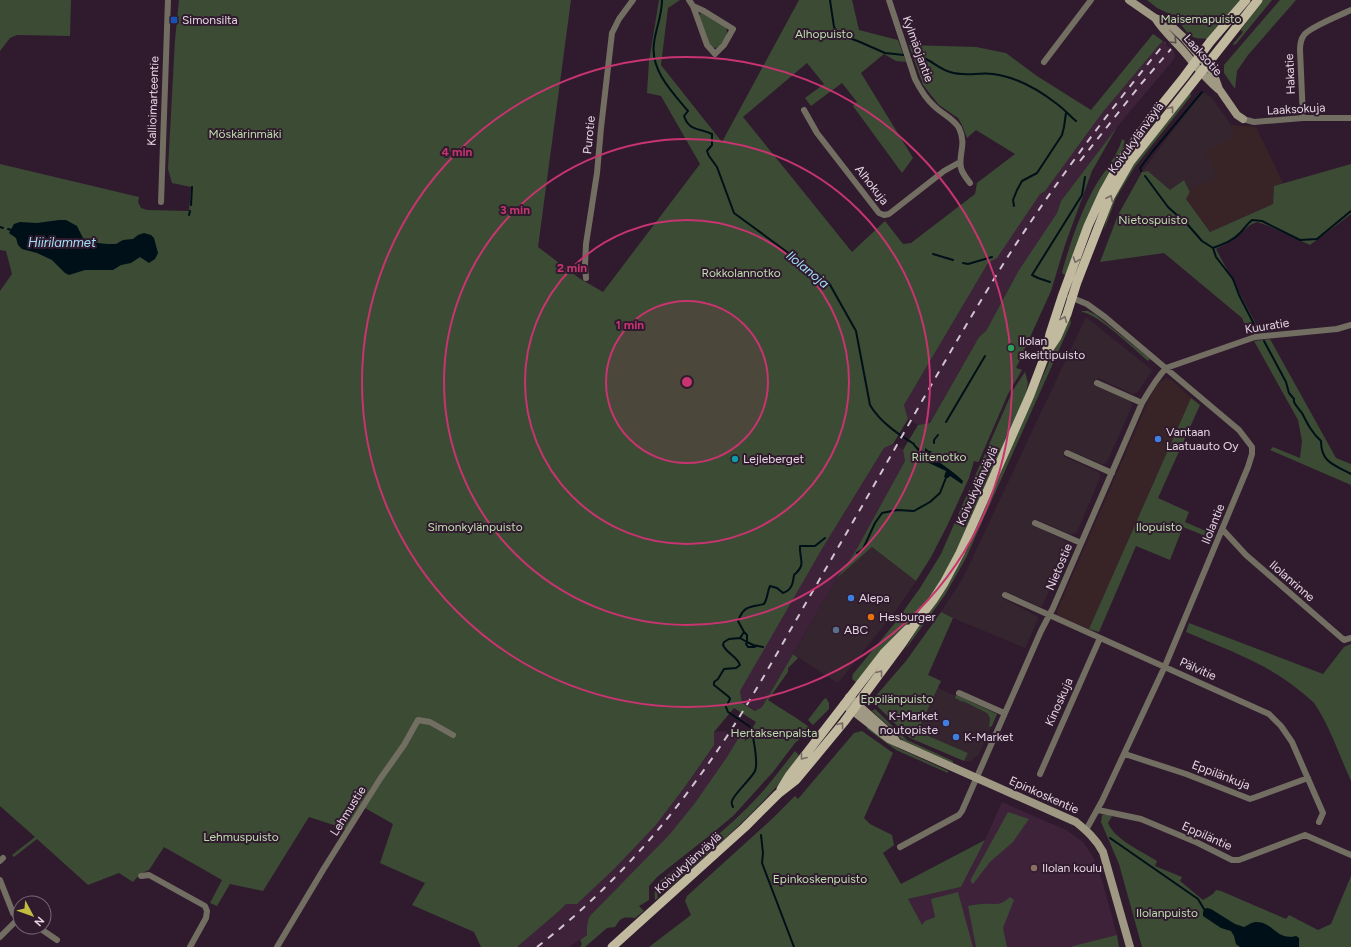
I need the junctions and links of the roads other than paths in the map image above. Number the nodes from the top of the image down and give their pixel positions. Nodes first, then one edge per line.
1 (168, 0) edge
2 (632, 0) edge
3 (890, 0) edge
4 (1091, 0) edge
5 (1129, 0) edge
6 (1246, 0) edge
7 (1258, 0) edge
8 (691, 3) edge
9 (1351, 10) edge
10 (1155, 18) junction
11 (1200, 56) junction
12 (1044, 62) dead end
13 (1194, 64) junction
14 (1203, 68) junction
15 (804, 110) dead end
16 (1303, 118) junction
17 (1351, 118) edge
18 (1243, 119) joint
19 (960, 162) junction
20 (970, 184) dead end
21 (161, 202) dead end
22 (586, 278) dead end
23 (1063, 294) junction
24 (1072, 298) junction
25 (1351, 325) edge
26 (1046, 353) junction
27 (1166, 368) junction
28 (1097, 383) dead end
29 (1142, 403) junction
30 (1067, 453) dead end
31 (1112, 473) junction
32 (1035, 523) dead end
33 (1223, 530) junction
34 (1081, 543) junction
35 (1005, 595) dead end
36 (1049, 616) junction
37 (917, 621) junction
38 (1100, 638) junction
39 (1351, 638) edge
40 (1166, 666) junction
41 (959, 693) dead end
42 (846, 701) junction
43 (855, 708) junction
44 (1004, 713) junction
45 (453, 735) dead end
46 (1125, 754) junction
47 (1040, 774) dead end
48 (977, 778) junction
49 (1308, 778) junction
50 (778, 794) junction
51 (1098, 810) junction
52 (1319, 822) dead end
53 (1086, 830) junction
54 (900, 847) dead end
55 (1351, 855) edge
56 (141, 876) dead end
57 (0, 880) edge
58 (12, 910) edge
59 (12, 925) edge
60 (50, 935) edge
61 (0, 937) edge
62 (57, 940) dead end
63 (190, 947) edge
64 (277, 947) edge
65 (612, 947) edge
66 (1130, 947) edge

1 - 21 street, Kallioimarteentie
2 - 22 street, Purotie
3 - 19 street, Kylmäojantie
4 - 12 street
5 - 10 street, Laaksotie
6 - 11 main road, Koivukylänväylä
7 - 14 main road, Koivukylänväylä
8 - 8 street
9 - 16 street, Hakatie
10 - 11 street, Laaksotie
10 -> 13 street, Laaksotie
11 - 13 main road, Koivukylänväylä
11 - 14 street, Laaksotie
13 - 14 street, Laaksotie
13 -> 23 main road, Koivukylänväylä
14 - 18 street, Laaksotie
24 -> 14 main road, Koivukylänväylä
15 - 19 street, Alhokuja
16 - 17 street, Laaksokuja
16 - 18 street, Laaksokuja
19 - 20 street, Kylmäojantie
23 - 24 street, Ilolantie
23 - 26 main road, Koivukylänväylä
26 -> 24 main road, Koivukylänväylä
24 - 27 street, Ilolantie
25 - 27 street, Kuuratie
26 - 37 main road, Koivukylänväylä
27 - 29 street, Nietostie
27 - 33 street, Ilolantie
28 - 29 street
29 - 31 street, Nietostie
30 - 31 street
31 - 34 street, Nietostie
32 - 34 street
33 - 39 street, Ilolanrinne
33 - 40 street, Ilolantie
34 - 36 street, Nietostie
35 - 36 street, Pälvitie
36 - 38 street, Pälvitie
36 - 44 street, Nietostie
37 - 42 main road, Koivukylänväylä
43 -> 37 main road, Koivukylänväylä
38 - 40 street, Pälvitie
38 - 47 street, Kinoskuja
40 - 46 street, Ilolantie
40 - 49 street, Pälvitie
41 - 44 street
42 - 43 street, Epinkoskentie
42 -> 50 main road, Koivukylänväylä
43 - 48 street, Epinkoskentie
50 -> 43 main road, Koivukylänväylä
44 - 48 street, Nietostie
45 - 64 street, Lehmustie
46 - 49 street, Eppilänkuja
46 - 51 street, Ilolantie
48 - 53 street, Epinkoskentie
48 - 54 street, Nietostie
49 - 52 street, Pälvitie
50 - 65 main road, Koivukylänväylä
51 - 53 street, Ilolantie
51 - 55 street, Eppiläntie
53 - 66 street, Epinkoskentie
56 - 63 street
57 - 58 street
59 - 61 street
60 - 62 street

